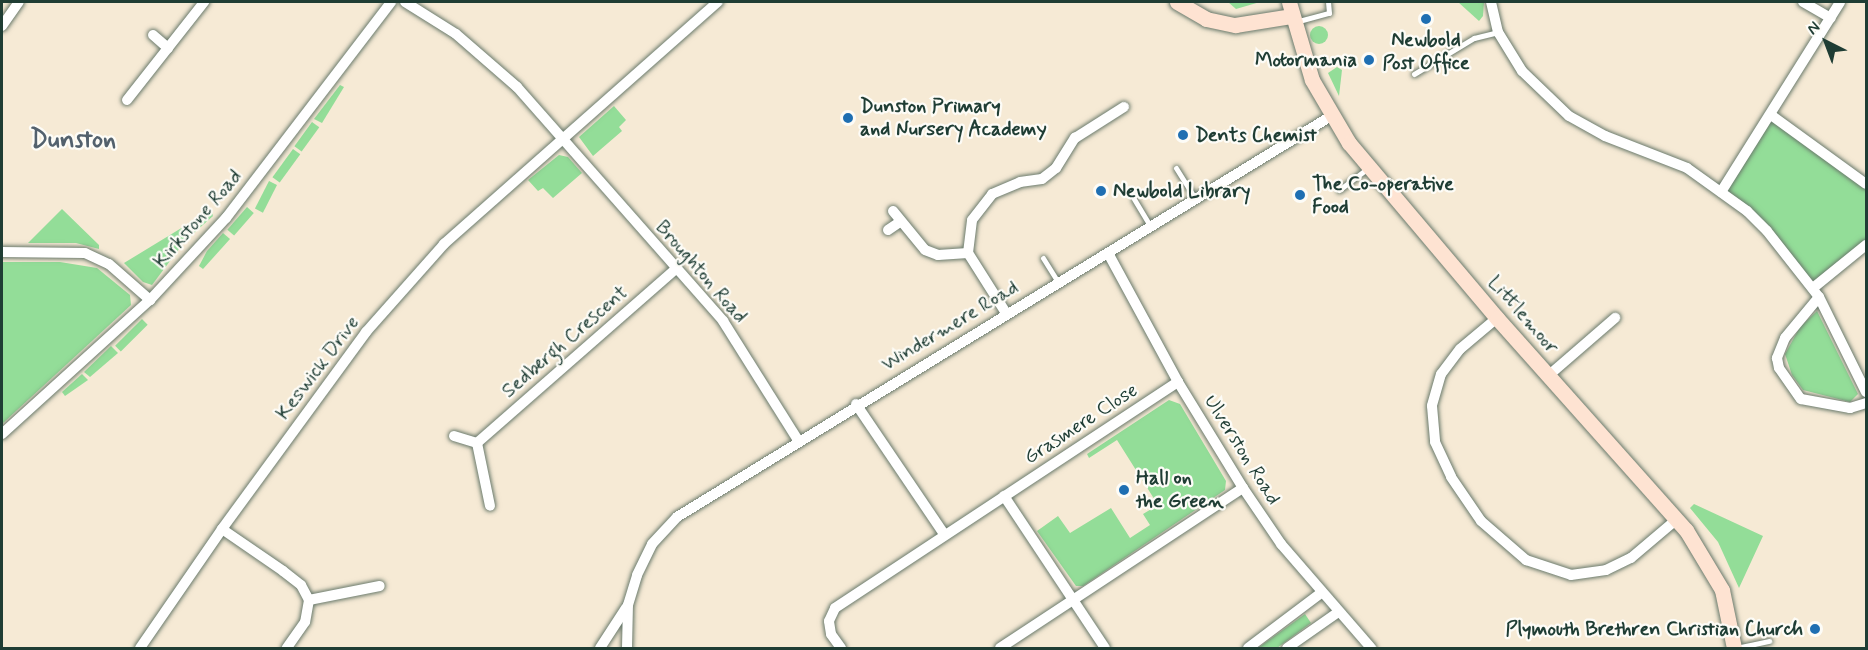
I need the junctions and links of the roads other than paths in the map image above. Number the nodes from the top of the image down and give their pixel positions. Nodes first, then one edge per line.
1 (19, 2) edge
2 (204, 2) edge
3 (391, 2) edge
4 (405, 2) edge
5 (718, 2) edge
6 (1177, 2) edge
7 (1328, 2) edge
8 (1491, 2) edge
9 (1803, 2) edge
10 (1840, 2) edge
11 (1291, 13) edge
12 (1831, 18) junction
13 (2, 26) edge
14 (1498, 32) junction
15 (153, 35) dead end
16 (168, 48) junction
17 (1414, 74) dead end
18 (127, 100) dead end
19 (1124, 106) dead end
20 (1771, 115) junction
21 (1331, 116) junction
22 (561, 140) junction
23 (1176, 168) dead end
24 (1368, 168) junction
25 (1866, 183) edge
26 (1339, 190) dead end
27 (1721, 192) junction
28 (1134, 199) dead end
29 (1195, 200) junction
30 (893, 211) dead end
31 (900, 222) junction
32 (1151, 227) junction
33 (888, 230) dead end
34 (1866, 245) edge
35 (2, 252) edge
36 (968, 253) junction
37 (1108, 253) junction
38 (1042, 258) dead end
39 (676, 269) junction
40 (1058, 282) junction
41 (1816, 292) junction
42 (150, 300) junction
43 (1006, 313) junction
44 (1497, 318) junction
45 (1615, 318) dead end
46 (1548, 376) junction
47 (1178, 382) junction
48 (1866, 392) edge
49 (1866, 403) edge
50 (856, 404) junction
51 (2, 434) edge
52 (454, 436) dead end
53 (798, 440) junction
54 (477, 443) junction
55 (1243, 488) junction
56 (1004, 496) junction
57 (490, 506) dead end
58 (1677, 519) junction
59 (222, 529) junction
60 (944, 534) junction
61 (380, 586) dead end
62 (1321, 593) junction
63 (1073, 599) junction
64 (309, 600) junction
65 (628, 605) junction
66 (1337, 613) junction
67 (1769, 641) dead end
68 (140, 648) edge
69 (286, 648) edge
70 (600, 648) edge
71 (627, 648) edge
72 (841, 648) edge
73 (1000, 648) edge
74 (1105, 648) edge
75 (1248, 648) edge
76 (1287, 648) edge
77 (1371, 648) edge
78 (1734, 648) edge

1 - 13 street
2 - 16 street
3 - 42 street, Kirkstone Road
4 - 22 street
5 - 22 street, Keswick Drive
6 - 11 main road
7 - 11 lane
8 - 14 street
9 - 12 street
10 - 12 street
11 - 21 main road, Littlemoor
12 - 20 street
14 - 17 lane
14 - 27 street
15 - 16 street
16 - 18 street
19 - 36 street
20 - 25 street
20 - 27 street
21 - 24 main road, Littlemoor
21 - 29 street, Windermere Road
22 - 39 street, Broughton Road
22 - 59 street, Keswick Drive
23 - 29 lane
24 - 26 lane
24 - 44 main road, Littlemoor
27 - 41 street
28 - 32 lane
29 - 32 street, Windermere Road
30 - 31 street
31 - 33 street
31 - 36 street
32 - 37 street, Windermere Road
34 - 41 street
35 - 42 street
36 - 43 street
37 - 40 street, Windermere Road
37 - 47 street, Ulverston Road
38 - 40 lane
39 - 53 street, Broughton Road
39 - 54 street, Sedbergh Crescent
40 - 43 street, Windermere Road
41 - 48 street
41 - 49 street
42 - 51 street, Kirkstone Road
43 - 50 street, Windermere Road
44 - 46 main road, Littlemoor
44 - 58 street
45 - 46 street
46 - 58 main road, Littlemoor
47 - 55 street, Ulverston Road
47 - 56 street, Grasmere Close
50 - 53 street, Windermere Road
50 - 60 street
52 - 54 street
53 - 65 street, Windermere Road
54 - 57 street
55 - 62 street, Ulverston Road
55 - 63 street
56 - 60 street, Grasmere Close
56 - 63 street
58 - 78 main road, Littlemoor
59 - 64 street
59 - 68 street, Keswick Drive
60 - 72 street, Grasmere Close
61 - 64 street
62 - 66 street, Ulverston Road
62 - 75 street
63 - 73 street
63 - 74 street
64 - 69 street
65 - 70 street, Windermere Road
65 - 71 street, Windermere Road
66 - 76 street
66 - 77 street, Ulverston Road
67 - 78 lane

